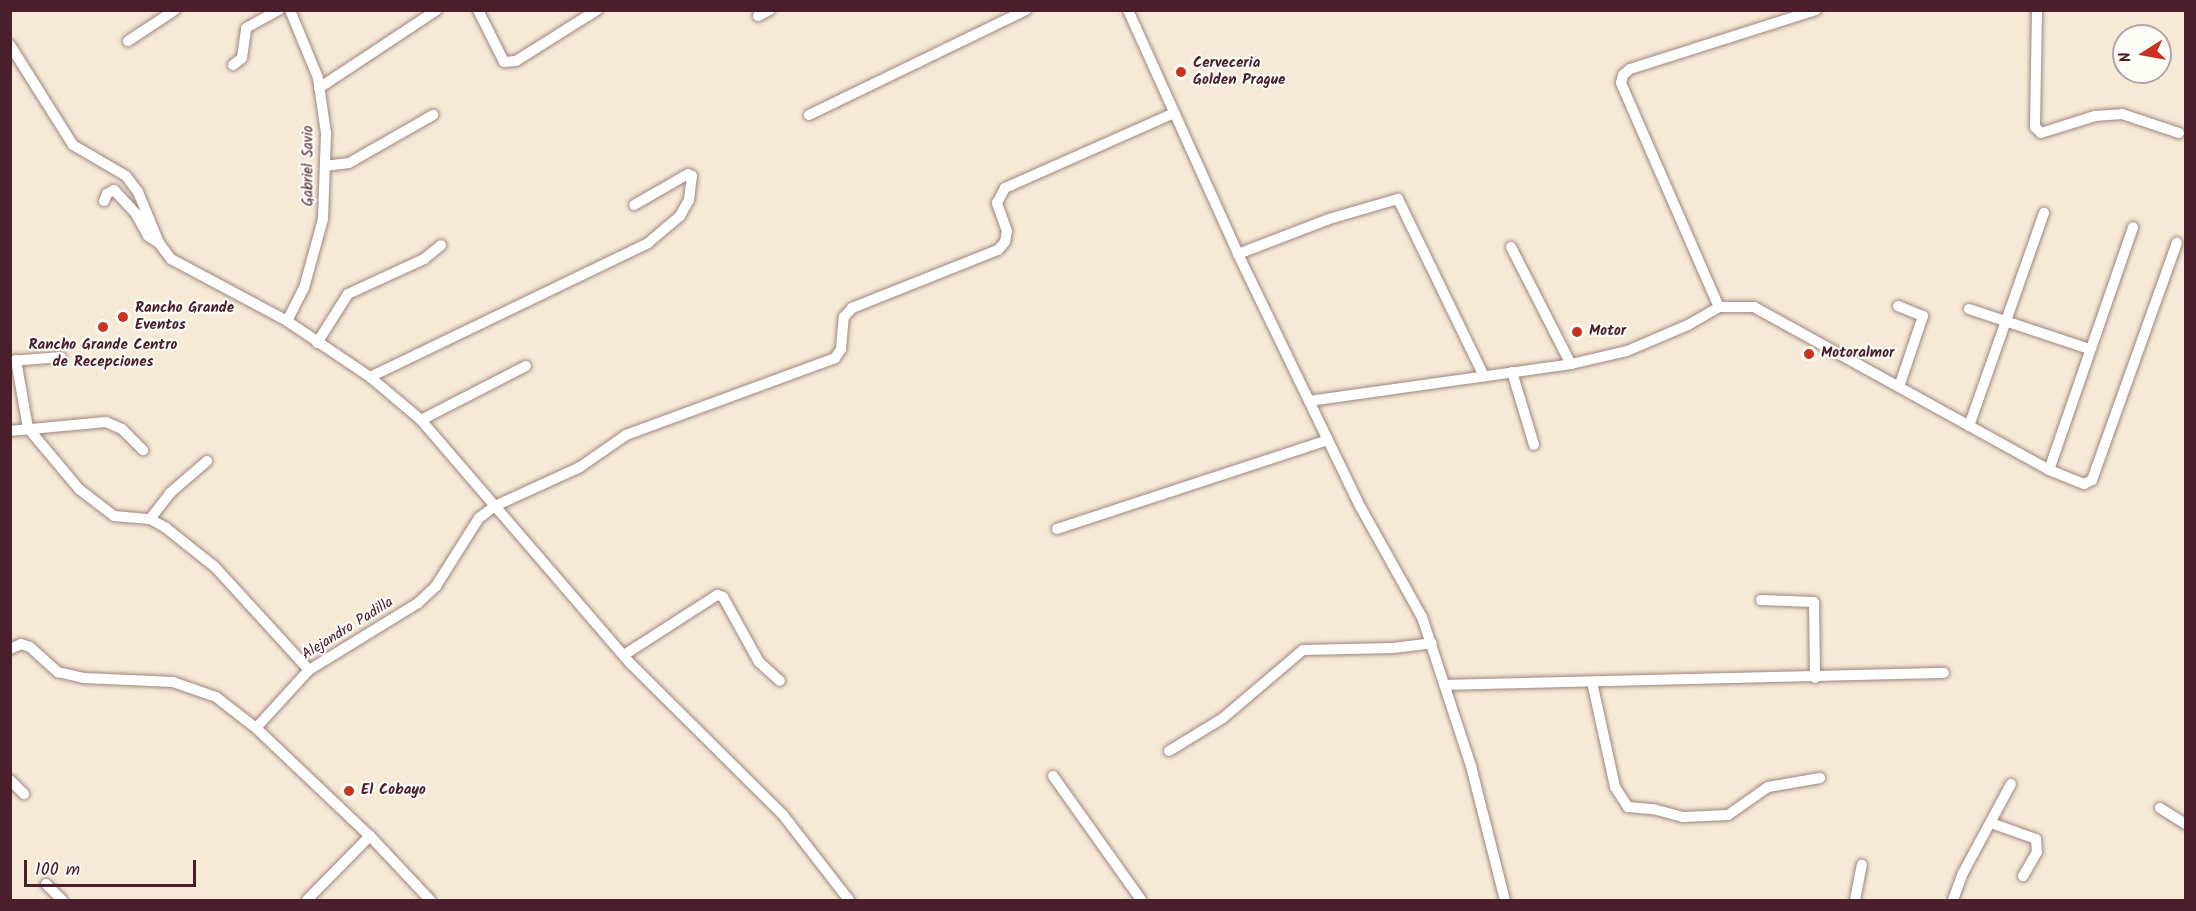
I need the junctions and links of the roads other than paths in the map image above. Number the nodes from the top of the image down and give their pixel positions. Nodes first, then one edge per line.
1 (175, 10) edge
2 (279, 10) edge
3 (290, 10) edge
4 (437, 10) edge
5 (478, 10) edge
6 (597, 10) edge
7 (770, 10) edge
8 (1026, 10) edge
9 (1128, 10) edge
10 (1816, 10) edge
11 (2037, 10) edge
12 (758, 16) dead end
13 (128, 41) dead end
14 (10, 45) edge
15 (233, 65) dead end
16 (319, 88) junction
17 (1174, 113) junction
18 (809, 115) dead end
19 (433, 116) dead end
20 (2179, 133) dead end
21 (325, 166) junction
22 (104, 201) dead end
23 (634, 205) dead end
24 (2044, 213) dead end
25 (2133, 227) dead end
26 (159, 243) junction
27 (2177, 243) dead end
28 (441, 245) dead end
29 (1510, 247) dead end
30 (1238, 254) junction
31 (1898, 306) dead end
32 (1719, 307) junction
33 (1969, 309) dead end
34 (286, 321) junction
35 (2005, 321) junction
36 (317, 343) junction
37 (2089, 349) junction
38 (61, 357) dead end
39 (14, 361) edge
40 (1571, 364) junction
41 (526, 366) dead end
42 (1512, 372) junction
43 (1484, 375) junction
44 (370, 377) junction
45 (1899, 387) junction
46 (1309, 401) junction
47 (422, 420) junction
48 (1969, 426) junction
49 (28, 428) junction
50 (10, 431) edge
51 (1328, 440) junction
52 (1534, 445) dead end
53 (143, 450) dead end
54 (207, 461) dead end
55 (2049, 470) junction
56 (495, 506) junction
57 (150, 519) junction
58 (1057, 529) dead end
59 (1761, 600) dead end
60 (1431, 643) junction
61 (10, 650) edge
62 (624, 655) junction
63 (309, 670) junction
64 (1944, 673) dead end
65 (1815, 678) junction
66 (780, 681) dead end
67 (1592, 682) junction
68 (1446, 685) junction
69 (256, 728) junction
70 (1170, 751) dead end
71 (1053, 776) dead end
72 (1820, 778) dead end
73 (10, 780) edge
74 (2011, 784) dead end
75 (24, 794) dead end
76 (2160, 808) dead end
77 (1991, 823) junction
78 (2186, 824) edge
79 (370, 836) junction
80 (1862, 866) dead end
81 (2023, 876) dead end
82 (46, 884) dead end
83 (62, 900) edge
84 (307, 900) edge
85 (430, 900) edge
86 (849, 900) edge
87 (1141, 900) edge
88 (1505, 900) edge
89 (1855, 900) edge
90 (1953, 900) edge

1 - 13 street
2 - 15 street
3 - 16 street, Gabriel Savio
4 - 16 street
5 - 6 street
7 - 12 street
8 - 18 street
9 - 17 street
10 - 32 street
11 - 20 street
14 - 26 street
16 - 21 street, Gabriel Savio
17 - 30 street
17 - 56 street, Alejandro Padilla
19 - 21 street
21 - 34 street, Gabriel Savio
22 - 26 street
23 - 44 street
24 - 35 street
25 - 37 street
26 - 34 street
27 - 55 street
28 - 36 street
29 - 40 street
30 - 43 street
30 - 46 street
31 - 45 street
32 - 40 street
32 - 45 street
33 - 35 street
34 - 36 street
35 - 37 street
35 - 48 street
36 - 44 street
37 - 55 street
38 - 39 street
39 - 49 street
40 - 42 street
41 - 47 street
42 - 43 street
42 - 52 street
43 - 46 street
44 - 47 street
45 - 48 street
46 - 51 street
47 - 56 street
48 - 55 street
49 - 50 street
49 - 53 street
49 - 57 street
51 - 58 street
51 - 60 street
54 - 57 street
56 - 62 street
56 - 63 street, Alejandro Padilla
57 - 63 street
59 - 65 street
60 - 68 street
60 - 70 street
61 - 69 street
62 - 66 street
62 - 86 street
63 - 69 street, Alejandro Padilla
64 - 65 street
65 - 67 street
67 - 68 street
67 - 72 street
68 - 88 street
69 - 79 street
71 - 87 street
73 - 75 street
74 - 77 street
76 - 78 street
77 - 81 street
77 - 90 street
79 - 84 street
79 - 85 street
80 - 89 street
82 - 83 street

